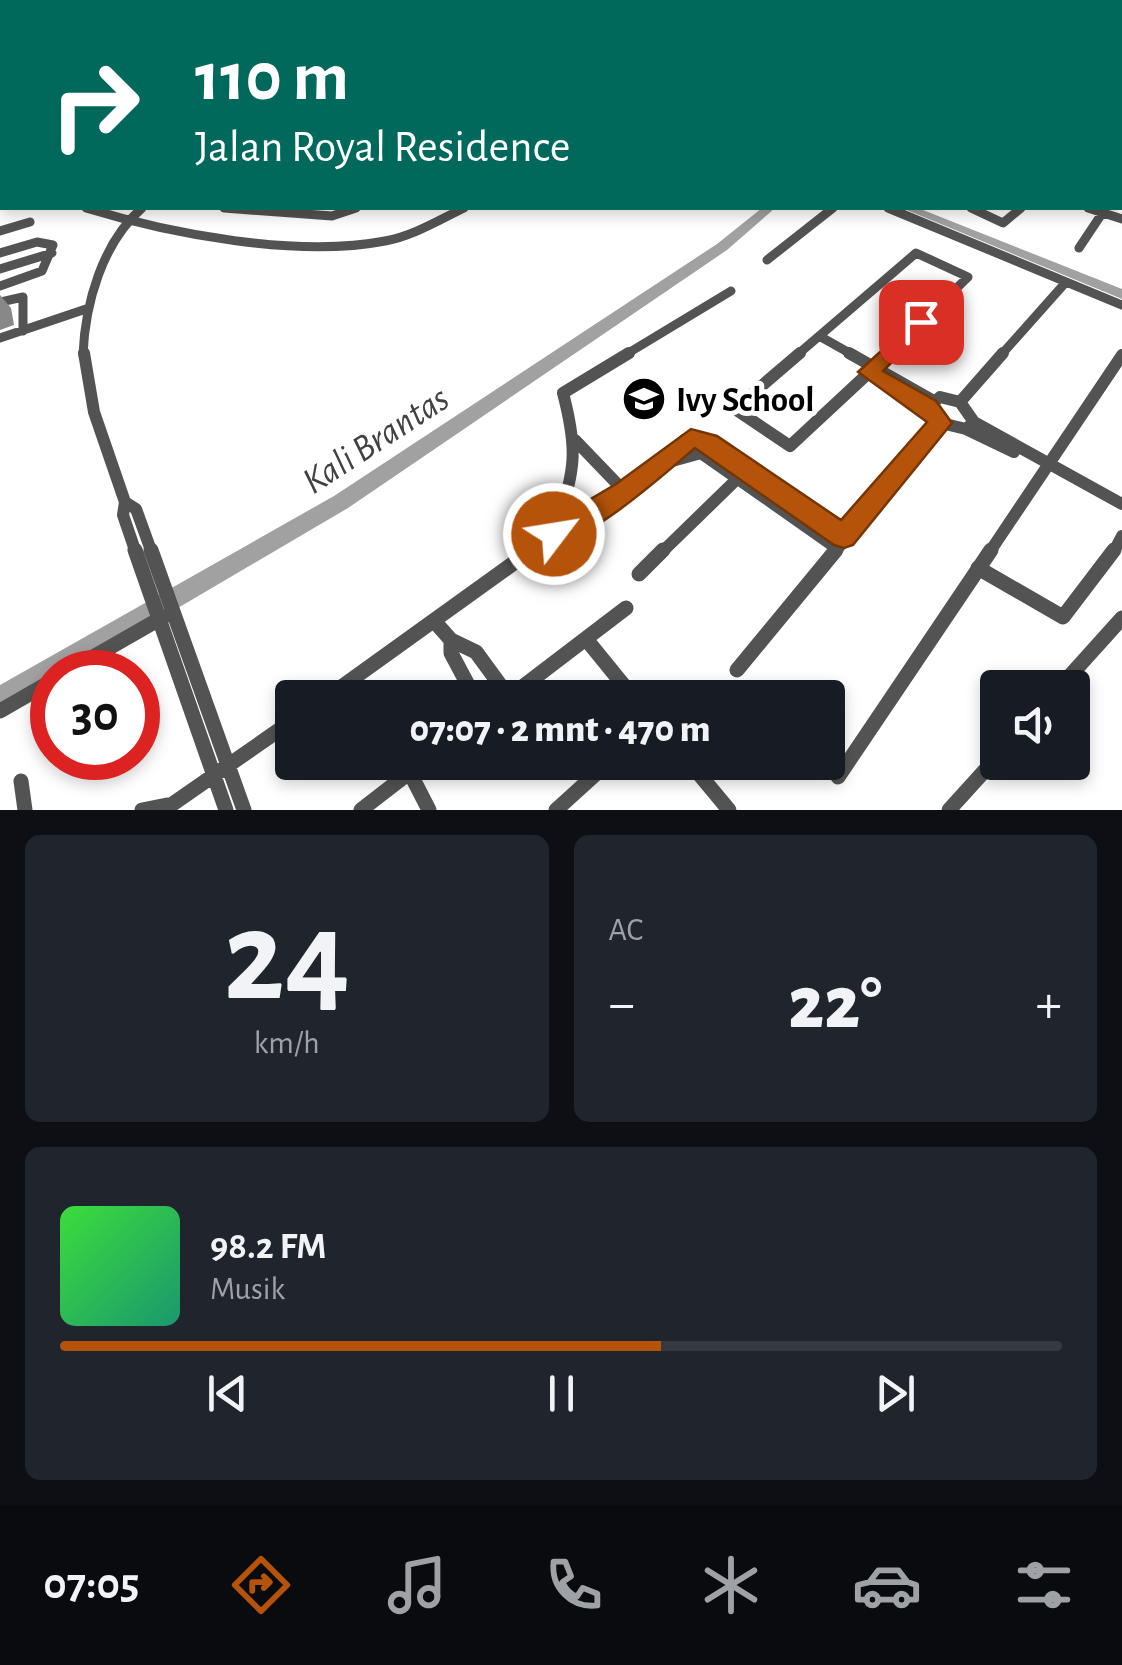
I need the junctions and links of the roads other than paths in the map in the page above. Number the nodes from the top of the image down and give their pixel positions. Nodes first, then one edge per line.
1 (93, 210) edge
2 (140, 210) edge
3 (265, 210) edge
4 (350, 210) edge
5 (459, 210) edge
6 (830, 210) edge
7 (893, 210) edge
8 (976, 210) edge
9 (1018, 210) edge
10 (1096, 210) edge
11 (1103, 212) junction
12 (1122, 219) edge
13 (127, 220) junction
14 (30, 222) dead end
15 (0, 231) edge
16 (1079, 248) dead end
17 (0, 253) edge
18 (52, 253) junction
19 (767, 260) dead end
20 (0, 269) edge
21 (1066, 282) junction
22 (0, 286) edge
23 (731, 292) dead end
24 (0, 302) edge
25 (1122, 304) edge
26 (86, 309) junction
27 (23, 330) junction
28 (820, 337) junction
29 (0, 338) edge
30 (1122, 355) edge
31 (869, 367) junction
32 (960, 402) junction
33 (930, 403) junction
34 (940, 423) junction
35 (970, 425) junction
36 (576, 440) junction
37 (659, 467) junction
38 (1052, 468) junction
39 (737, 479) junction
40 (625, 492) junction
41 (1122, 504) edge
42 (554, 534) junction
43 (1122, 536) edge
44 (839, 542) junction
45 (978, 568) junction
46 (639, 574) dead end
47 (163, 605) junction
48 (626, 608) dead end
49 (1122, 618) edge
50 (436, 622) junction
51 (586, 639) junction
52 (451, 640) junction
53 (99, 650) edge
54 (737, 670) dead end
55 (1075, 670) edge
56 (352, 680) edge
57 (466, 680) edge
58 (496, 680) edge
59 (531, 680) edge
60 (619, 680) edge
61 (30, 694) edge
62 (0, 711) edge
63 (275, 732) edge
64 (845, 766) edge
65 (221, 769) junction
66 (980, 776) edge
67 (401, 780) edge
68 (420, 780) edge
69 (590, 780) edge
70 (704, 780) edge
71 (21, 781) dead end
72 (167, 807) edge
73 (25, 810) edge
74 (142, 810) edge
75 (226, 810) edge
76 (244, 810) edge
77 (361, 810) edge
78 (429, 810) edge
79 (556, 810) edge
80 (729, 810) edge
81 (949, 810) edge

1 - 13 street
2 - 13 street
3 - 4 street
5 - 13 street
6 - 19 street
7 - 21 street
8 - 9 street
10 - 11 street
11 - 12 street
11 - 16 street
13 - 26 street
14 - 15 street
17 - 18 street
18 - 20 street
18 - 22 street
21 - 25 street
21 - 32 street
23 - 36 street
24 - 27 street
26 - 27 street
26 - 47 street
27 - 29 street
28 - 31 street
28 - 31 street
28 - 31 street
30 - 38 street
31 - 33 street
32 - 33 street
32 - 35 street
33 - 34 street
34 - 35 street
34 - 44 street
35 - 38 street
36 - 40 street
36 - 42 street
37 - 39 street
37 - 40 street
37 - 44 street
38 - 41 street
38 - 45 street
39 - 44 street
39 - 46 street
40 - 42 street
42 - 50 street
43 - 45 street
44 - 54 street
45 - 64 street
47 - 53 street
47 - 65 street
48 - 51 street
49 - 55 street
50 - 52 street
50 - 56 street
51 - 59 street
51 - 60 street
52 - 57 street
52 - 58 street
61 - 62 street
63 - 65 street
65 - 72 street
65 - 75 street
65 - 76 street
66 - 81 street
67 - 77 street
68 - 78 street
69 - 79 street
70 - 80 street
71 - 73 street
72 - 74 street

